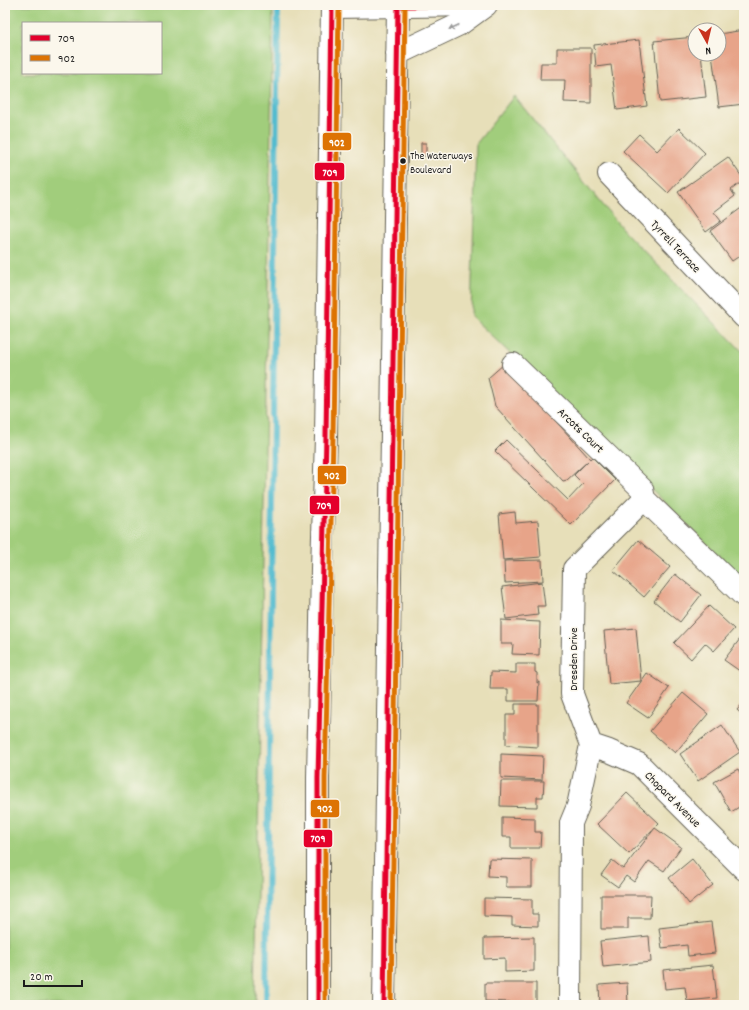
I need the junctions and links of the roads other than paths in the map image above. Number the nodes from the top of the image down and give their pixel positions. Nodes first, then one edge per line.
1 (479, 5) edge
2 (486, 5) edge
3 (332, 6) edge
4 (398, 6) edge
5 (398, 54) junction
6 (609, 174) dead end
7 (744, 317) edge
8 (514, 364) dead end
9 (644, 499) junction
10 (744, 596) edge
11 (591, 745) junction
12 (744, 869) edge
13 (318, 1005) edge
14 (384, 1005) edge
15 (570, 1005) edge

1 - 4 main road
2 -> 5 main road
3 - 4 main road
3 - 13 main road
4 - 5 main road
5 - 14 main road
6 - 7 main road, Tyrrell Terrace
8 - 9 main road, Arcots Court
9 - 10 main road
9 - 11 main road, Dresden Drive
11 - 12 main road, Chopard Avenue
11 - 15 main road

